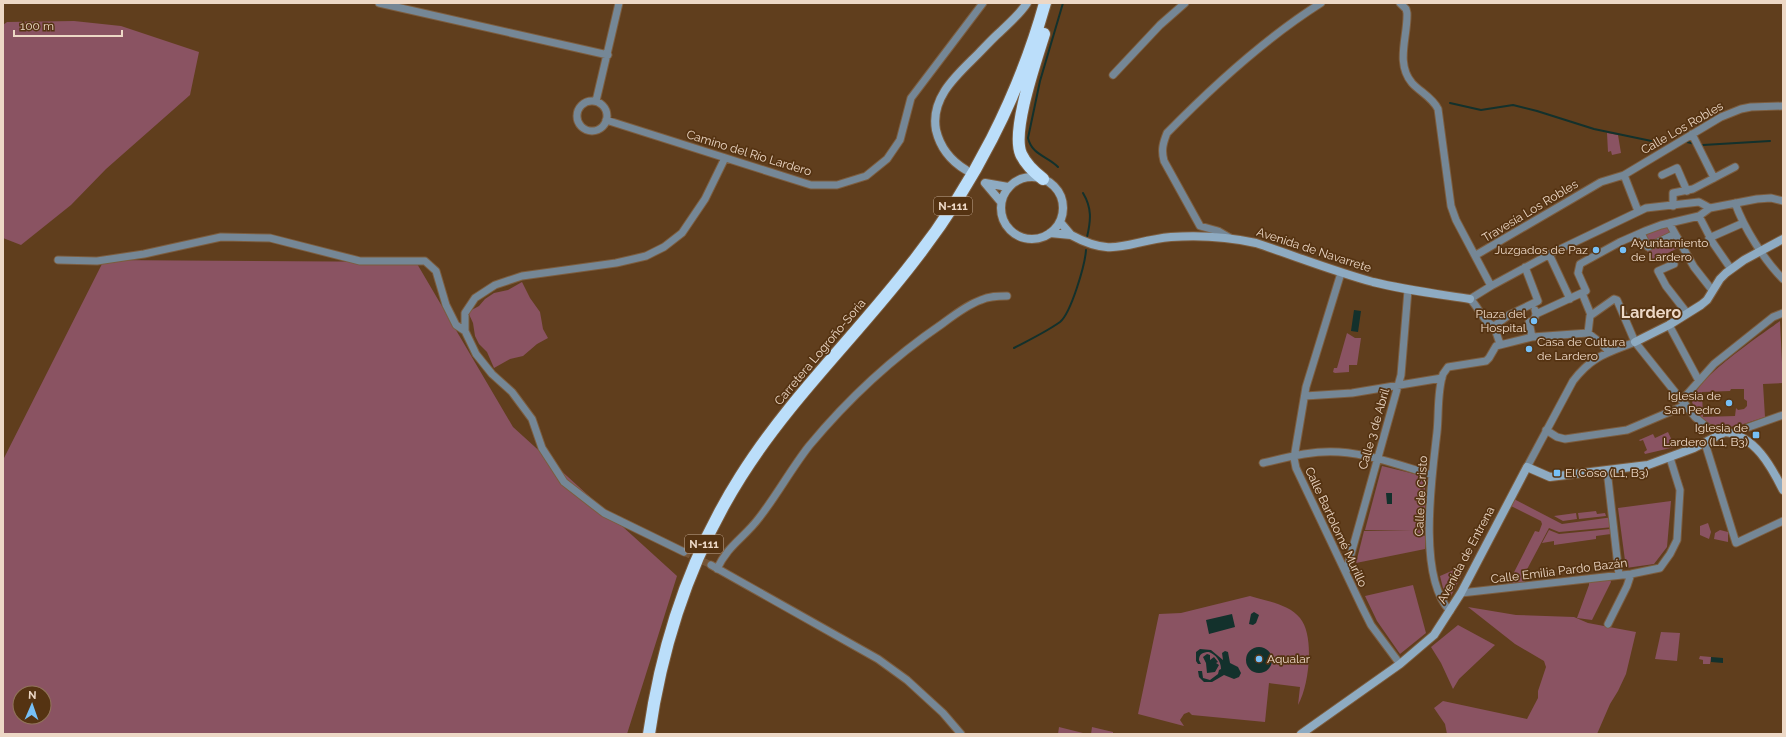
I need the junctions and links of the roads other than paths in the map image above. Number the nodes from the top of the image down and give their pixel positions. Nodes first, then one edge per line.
1 (379, 3) edge
2 (619, 3) edge
3 (983, 3) edge
4 (1027, 3) edge
5 (1045, 3) edge
6 (1052, 3) edge
7 (1185, 3) edge
8 (1321, 3) edge
9 (1400, 3) edge
10 (1411, 3) edge
11 (1406, 9) junction
12 (608, 55) junction
13 (1113, 75) dead end
14 (596, 101) junction
15 (1783, 106) edge
16 (606, 120) junction
17 (1692, 134) junction
18 (725, 158) junction
19 (1735, 167) dead end
20 (966, 170) dead end
21 (1624, 175) junction
22 (1662, 175) dead end
23 (1714, 178) junction
24 (1043, 179) junction
25 (1595, 185) joint
26 (1008, 187) junction
27 (1696, 188) junction
28 (1687, 191) junction
29 (1783, 201) edge
30 (1001, 202) junction
31 (1699, 202) junction
32 (1735, 203) junction
33 (1673, 206) junction
34 (1710, 208) junction
35 (1638, 211) junction
36 (1699, 216) junction
37 (1060, 222) junction
38 (1669, 223) junction
39 (1744, 223) junction
40 (1050, 233) junction
41 (1642, 233) junction
42 (1675, 234) junction
43 (1071, 235) junction
44 (1709, 238) junction
45 (1232, 239) junction
46 (1783, 239) edge
47 (1761, 250) junction
48 (1549, 254) junction
49 (1476, 255) junction
50 (58, 260) dead end
51 (1674, 264) dead end
52 (1525, 267) junction
53 (1731, 270) junction
54 (1341, 273) junction
55 (1783, 279) edge
56 (1491, 286) junction
57 (1408, 290) junction
58 (1712, 290) junction
59 (1584, 292) junction
60 (1007, 296) dead end
61 (1470, 299) junction
62 (1570, 299) junction
63 (1534, 304) junction
64 (1687, 313) junction
65 (1783, 313) edge
66 (1536, 314) junction
67 (1591, 315) junction
68 (1669, 325) junction
69 (1494, 326) junction
70 (465, 331) junction
71 (1588, 333) junction
72 (1532, 337) junction
73 (1635, 342) junction
74 (1503, 344) junction
75 (1609, 352) junction
76 (1442, 378) junction
77 (1699, 380) junction
78 (1398, 386) junction
79 (1305, 396) junction
80 (1684, 402) junction
81 (1783, 415) edge
82 (1546, 430) junction
83 (1728, 433) junction
84 (1705, 443) junction
85 (1294, 455) junction
86 (1670, 458) junction
87 (1377, 459) junction
88 (1263, 463) dead end
89 (1526, 467) junction
90 (1607, 470) junction
91 (1432, 475) junction
92 (1783, 490) edge
93 (1783, 522) edge
94 (684, 552) tunnel mouth
95 (1346, 572) junction
96 (1631, 574) junction
97 (1619, 575) junction
98 (1461, 593) junction
99 (1450, 611) junction
100 (1608, 624) dead end
101 (1400, 664) junction
102 (649, 734) edge
103 (961, 734) edge
104 (1301, 734) edge

1 - 12 street
2 - 12 street
3 - 18 street, Camino del Río Lardero
4 - 20 street
5 - 102 highway, Carretera Logroño-Soria / N-111
6 - 24 highway
7 - 13 street
8 - 45 street
9 - 11 street
10 - 11 street
11 - 49 street
12 - 14 street
14 - 16 street
14 - 16 street
15 - 17 street, Calle Los Robles
16 - 18 street, Camino del Río Lardero
17 - 21 street, Calle Los Robles
17 - 23 street
18 - 70 street
19 - 23 street
21 - 25 street, Calle Los Robles
21 - 35 street
22 - 28 street
23 - 27 street
24 - 26 street
24 - 37 street
25 - 49 street, Travesía Los Robles
26 - 30 street
26 - 30 street
27 - 28 street
27 - 31 street
28 - 33 street
29 - 32 street
30 - 40 street
31 - 33 street
31 - 34 street
32 - 34 street
32 - 39 street
33 - 35 street
34 - 36 street
35 - 48 street
36 - 38 street
36 - 44 street
37 - 40 street
37 - 43 street
38 - 41 street
38 - 42 street
39 - 44 street
39 - 47 street
40 - 43 street
41 - 42 street
41 - 59 street
42 - 58 street
43 - 45 street, Avenida de Navarrete
44 - 53 street
45 - 54 street, Avenida de Navarrete
46 - 47 street
47 - 53 street
47 - 55 street
48 - 52 street
48 - 62 street
49 - 56 street
50 - 70 street
51 - 64 street
52 - 56 street
52 - 63 street
53 - 58 street
54 - 57 street, Avenida de Navarrete
54 - 79 street, Calle Bartolomé Murillo
56 - 61 street
57 - 61 street, Avenida de Navarrete
57 - 78 street, Calle 3 de Abril
58 - 64 street
59 - 62 street
59 - 67 street
60 - 103 street
61 - 69 street
62 - 66 street
63 - 66 street
63 - 69 street
64 - 68 street
65 - 77 street
66 - 72 street
67 - 71 street
67 - 73 street
68 - 73 street
68 - 77 street
69 - 74 street
70 - 94 street
71 - 72 street
71 - 75 street
72 - 74 street
73 - 75 street, Avenida de Entrena
73 - 80 street
74 - 76 street
75 - 82 street, Avenida de Entrena
76 - 78 street
76 - 91 street, Calle de Cristo
77 - 80 street
78 - 79 street
78 - 87 street, Calle 3 de Abril
79 - 85 street, Calle Bartolomé Murillo
80 - 82 street
80 - 83 street
81 - 83 street
82 - 89 street, Avenida de Entrena
83 - 84 street
83 - 92 street
84 - 86 street
84 - 93 street
85 - 87 street
85 - 88 street
85 - 95 street, Calle Bartolomé Murillo
86 - 90 street
86 - 96 street, Calle Emilia Pardo Bazán
87 - 91 street
87 - 95 street, Calle 3 de Abril
89 - 90 street
89 - 98 street, Avenida de Entrena
90 - 97 street
91 - 99 street, Calle de Cristo
95 - 101 street, Calle Bartolomé Murillo
96 - 97 street, Calle Emilia Pardo Bazán
96 - 100 street
97 - 98 street, Calle Emilia Pardo Bazán
98 - 99 street, Avenida de Entrena
99 - 101 street, Avenida de Entrena
101 - 104 street, Avenida de Entrena

